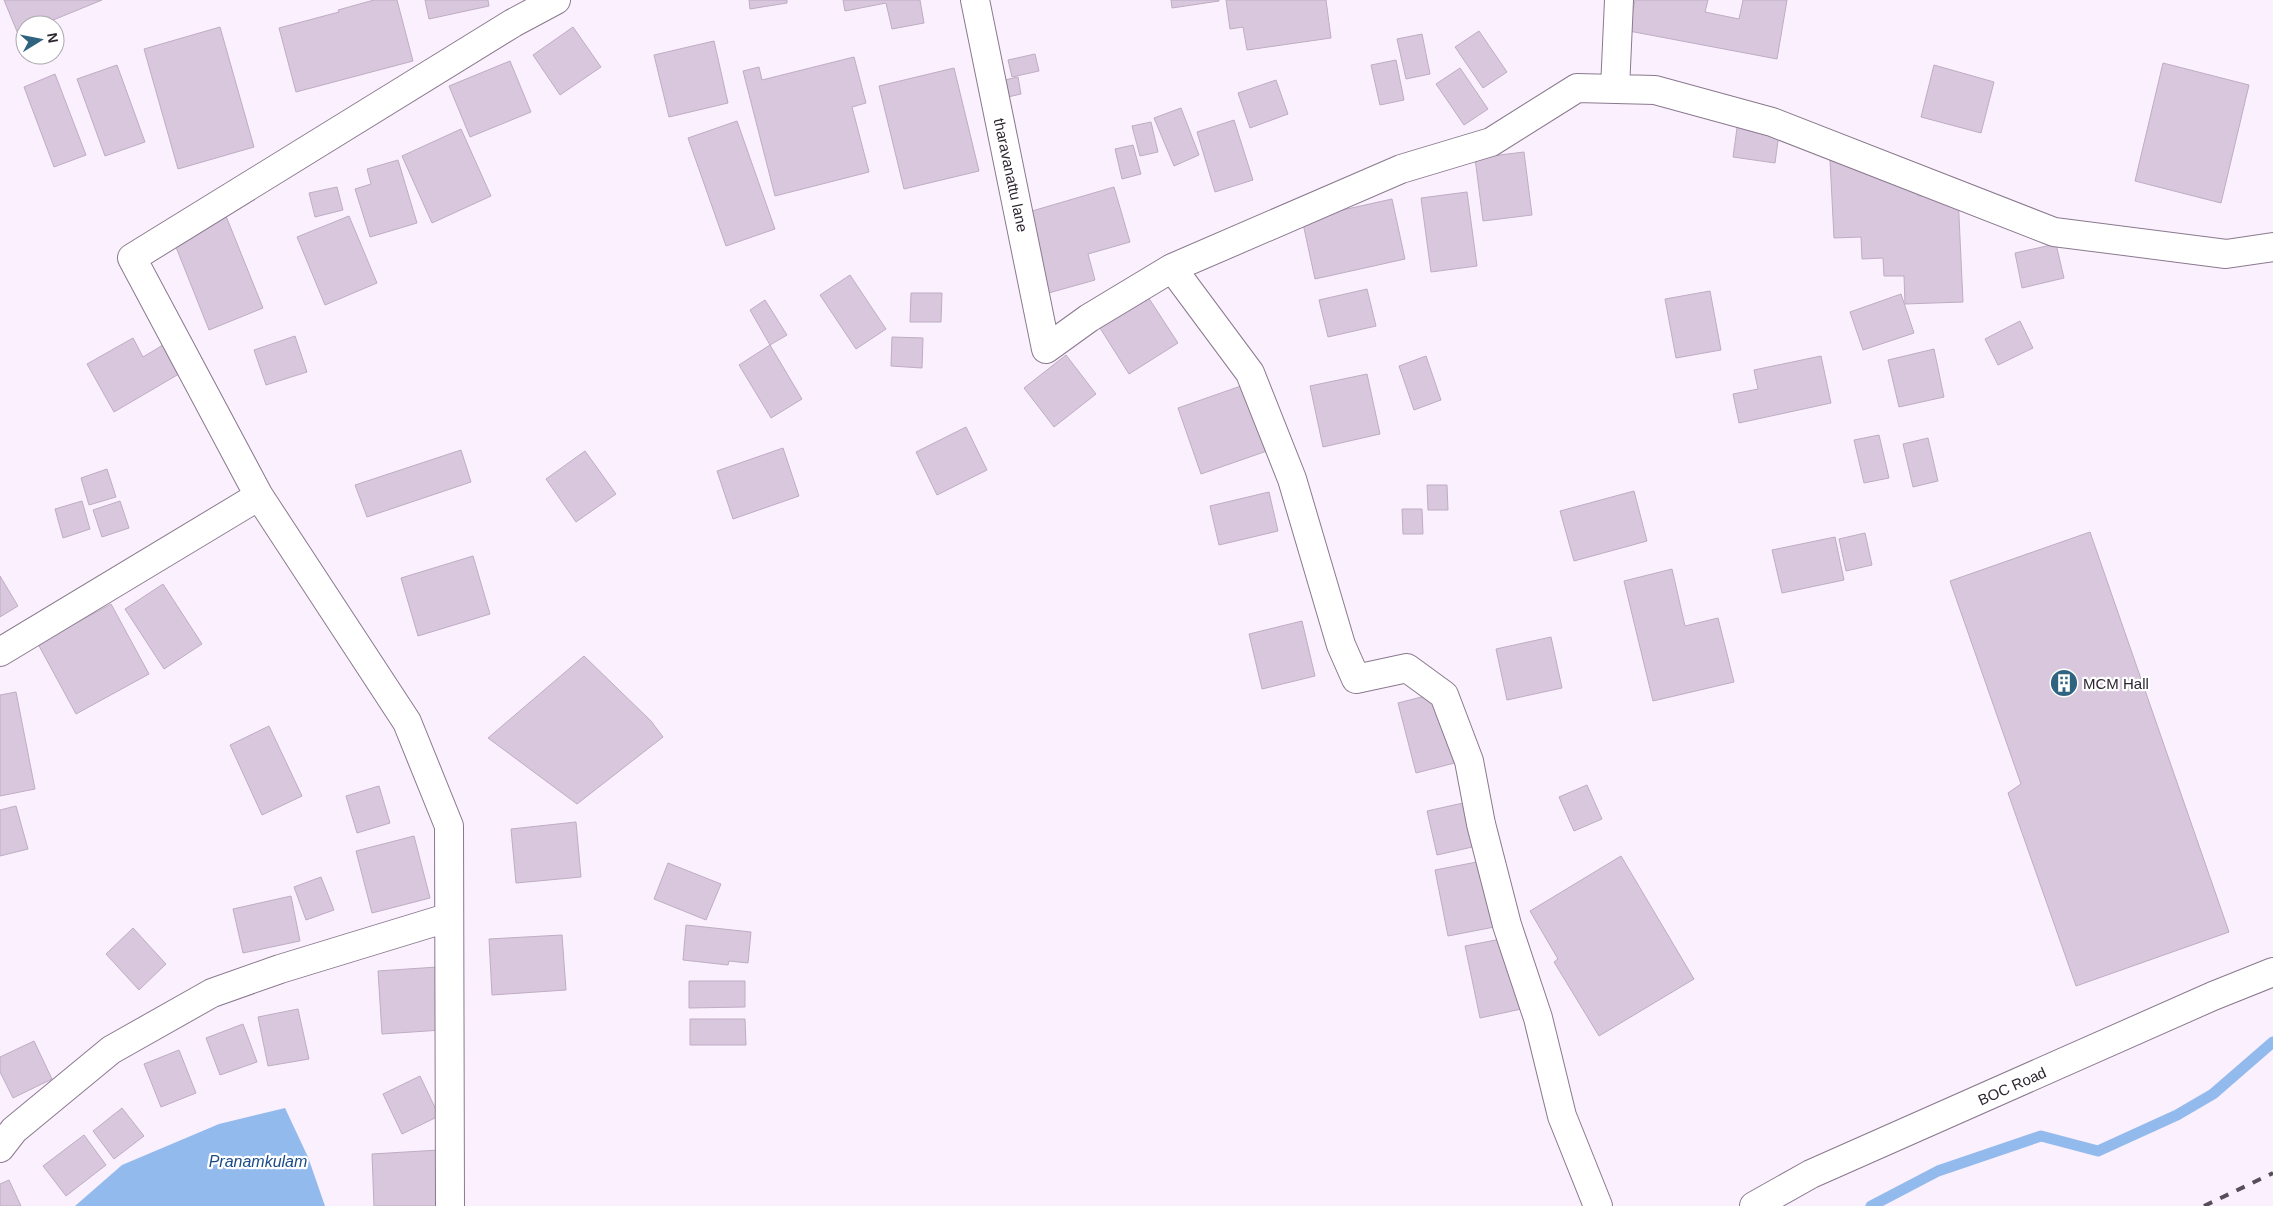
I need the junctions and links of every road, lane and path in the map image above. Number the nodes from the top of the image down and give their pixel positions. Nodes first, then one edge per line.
1 (556, 0) edge
2 (975, 0) edge
3 (1619, 0) edge
4 (1615, 89) junction
5 (2273, 247) edge
6 (1172, 268) junction
7 (259, 496) junction
8 (0, 652) edge
9 (448, 918) junction
10 (2273, 972) edge
11 (0, 1148) edge
12 (450, 1206) edge
13 (1598, 1206) edge
14 (1754, 1206) edge

1 - 7 street
2 - 6 street, tharavanattu lane
3 - 4 street
4 - 5 street
4 - 6 street
6 - 13 street
7 - 8 street
7 - 9 street
9 - 11 street
9 - 12 street
10 - 14 street, BOC Road

